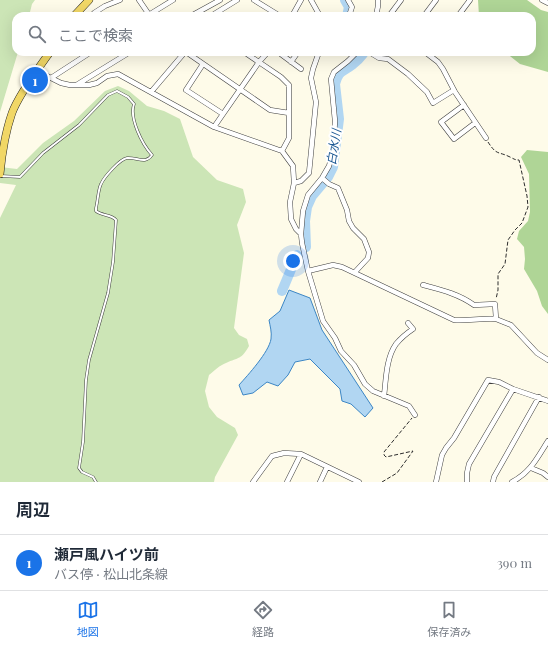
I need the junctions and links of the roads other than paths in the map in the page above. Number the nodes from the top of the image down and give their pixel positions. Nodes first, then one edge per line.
1 (89, 0) edge
2 (120, 0) edge
3 (139, 0) edge
4 (174, 0) edge
5 (220, 0) edge
6 (237, 0) edge
7 (254, 0) edge
8 (301, 0) edge
9 (311, 0) edge
10 (348, 0) edge
11 (378, 0) edge
12 (401, 0) edge
13 (436, 0) edge
14 (470, 0) edge
15 (542, 0) edge
16 (548, 4) edge
17 (78, 12) edge
18 (96, 12) edge
19 (147, 12) edge
20 (154, 12) edge
21 (199, 12) edge
22 (220, 12) edge
23 (274, 12) edge
24 (294, 12) edge
25 (318, 12) edge
26 (350, 12) edge
27 (377, 12) edge
28 (392, 12) edge
29 (427, 12) edge
30 (461, 12) edge
31 (47, 56) edge
32 (85, 56) edge
33 (124, 56) edge
34 (182, 56) edge
35 (192, 56) edge
36 (250, 56) edge
37 (264, 56) edge
38 (283, 56) edge
39 (295, 56) edge
40 (318, 56) edge
41 (353, 56) edge
42 (376, 56) edge
43 (431, 56) edge
44 (259, 62) junction
45 (291, 62) junction
46 (203, 64) junction
47 (301, 69) dead end
48 (37, 71) junction
49 (51, 78) junction
50 (78, 84) junction
51 (240, 89) junction
52 (454, 90) junction
53 (151, 92) junction
54 (464, 105) junction
55 (289, 113) junction
56 (223, 114) junction
57 (475, 123) junction
58 (214, 127) junction
59 (486, 138) road end
60 (282, 151) junction
61 (0, 175) edge
62 (322, 178) junction
63 (294, 183) junction
64 (301, 234) junction
65 (308, 270) junction
66 (355, 272) junction
67 (424, 285) dead end
68 (496, 319) junction
69 (408, 324) dead end
70 (548, 360) edge
71 (513, 389) junction
72 (384, 396) junction
73 (539, 397) junction
74 (548, 401) edge
75 (415, 415) road end
76 (548, 440) edge
77 (301, 454) junction
78 (327, 467) junction
79 (531, 468) junction
80 (548, 477) edge
81 (355, 481) edge
82 (96, 482) edge
83 (253, 482) edge
84 (287, 482) edge
85 (320, 482) edge
86 (436, 482) edge
87 (467, 482) edge
88 (493, 482) edge
89 (512, 482) edge

1 - 17 main road
2 - 18 street
3 - 19 street
4 - 20 street
5 - 21 street
6 - 22 street
7 - 23 street
8 - 24 street
9 - 25 street
10 - 26 street
11 - 27 street
12 - 28 street
13 - 29 street
14 - 30 street
15 - 16 street
31 - 48 main road
32 - 49 street
33 - 50 street
34 - 53 street
35 - 46 street
36 - 44 street
37 - 44 street
38 - 45 street
39 - 45 street
40 - 63 street
41 - 62 street
42 - 52 street
43 - 52 street
44 - 51 street
44 - 55 street
45 - 47 street
46 - 51 street
46 - 56 street
48 - 49 street
48 - 61 main road
49 - 50 street
50 - 53 street
51 - 55 street
51 - 56 street
52 - 54 street
53 - 58 street
54 - 57 street
54 - 57 street
55 - 60 street
56 - 58 street
57 - 59 street
58 - 60 street
60 - 63 street
61 - 82 lane
62 - 64 street
62 - 66 street
63 - 64 street
64 - 65 street
65 - 66 street
65 - 72 street
66 - 68 street
67 - 68 street
68 - 70 street
69 - 72 street
71 - 73 street
71 - 86 street
71 - 87 street
72 - 75 street
73 - 74 street
73 - 88 street
76 - 79 street
77 - 78 street
77 - 83 street
77 - 84 street
78 - 81 street
78 - 85 street
79 - 80 street
79 - 89 street

